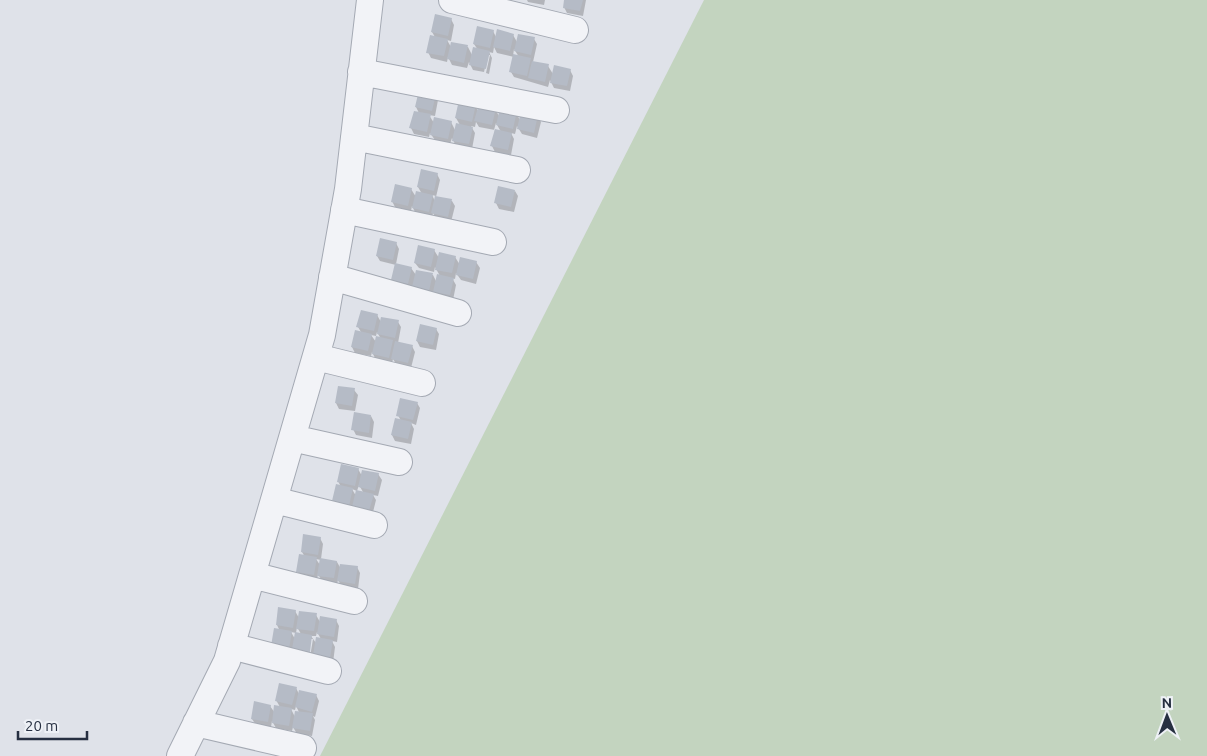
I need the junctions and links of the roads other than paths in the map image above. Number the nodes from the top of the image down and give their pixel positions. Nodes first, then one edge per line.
1 (370, 0) edge
2 (452, 0) edge
3 (575, 30) dead end
4 (362, 72) junction
5 (556, 110) dead end
6 (354, 137) junction
7 (517, 170) dead end
8 (344, 210) junction
9 (493, 242) dead end
10 (332, 278) junction
11 (458, 313) dead end
12 (316, 357) junction
13 (422, 383) dead end
14 (292, 438) junction
15 (399, 462) dead end
16 (274, 500) junction
17 (374, 525) dead end
18 (252, 575) junction
19 (354, 601) dead end
20 (231, 646) junction
21 (328, 671) dead end
22 (196, 723) junction
23 (303, 748) dead end
24 (180, 756) edge

1 - 4 street
2 - 3 street
4 - 5 street
4 - 6 street
6 - 7 street
6 - 8 street
8 - 9 street
8 - 10 street
10 - 11 street
10 - 12 street
12 - 13 street
12 - 14 street
14 - 15 street
14 - 16 street
16 - 17 street
16 - 18 street
18 - 19 street
18 - 20 street
20 - 21 street
20 - 22 street
22 - 23 street
22 - 24 street

